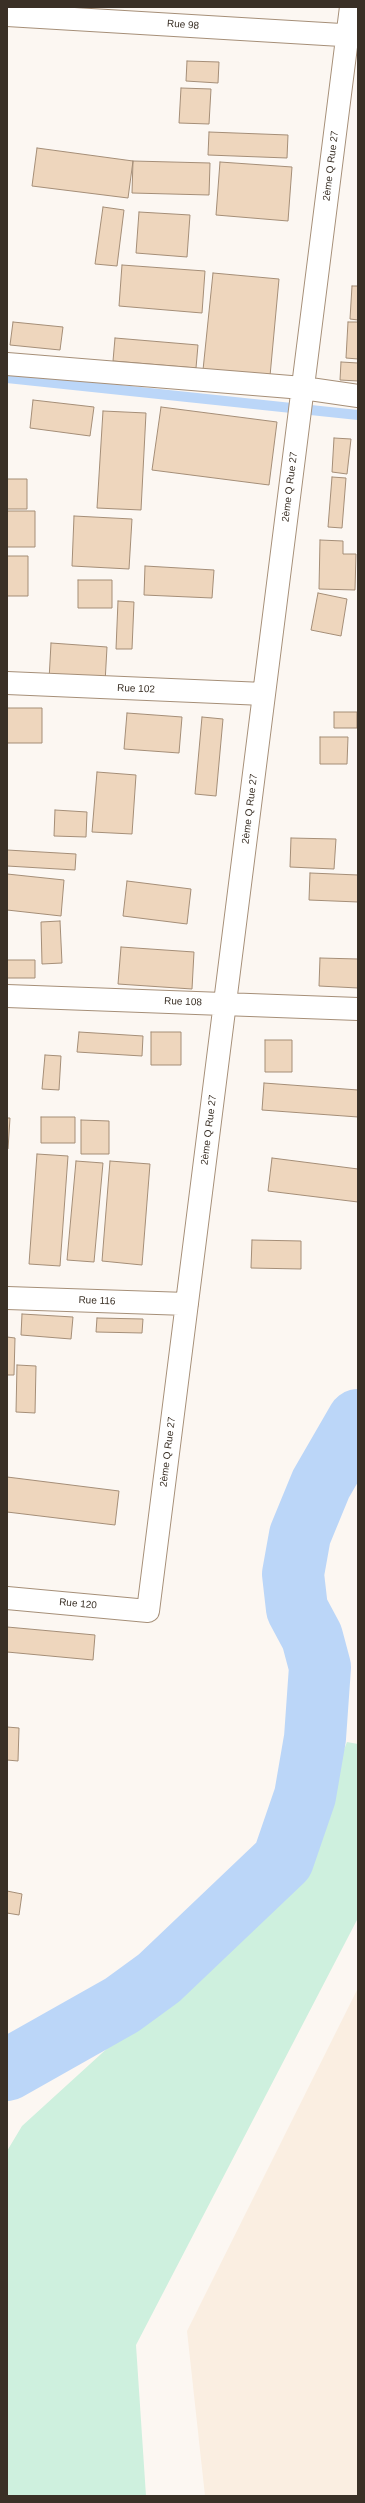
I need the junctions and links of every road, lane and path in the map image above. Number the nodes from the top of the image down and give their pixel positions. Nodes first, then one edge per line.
1 (351, 7) edge
2 (7, 15) edge
3 (353, 36) edge
4 (7, 364) edge
5 (303, 388) junction
6 (358, 396) edge
7 (7, 683) edge
8 (264, 694) junction
9 (7, 996) edge
10 (225, 1004) junction
11 (358, 1009) edge
12 (7, 1298) edge
13 (187, 1304) junction
14 (7, 1598) edge
15 (148, 1611) joint

1 - 3 street, 2ème Q Rue 27
2 - 3 street, Rue 98
3 - 5 street, 2ème Q Rue 27
4 - 5 street
5 - 6 street
5 - 8 street, 2ème Q Rue 27
7 - 8 street, Rue 102
8 - 10 street, 2ème Q Rue 27
9 - 10 street, Rue 108
10 - 11 street, Rue 108
10 - 13 street, 2ème Q Rue 27
12 - 13 street, Rue 116
13 - 15 street, 2ème Q Rue 27
14 - 15 street, Rue 120

